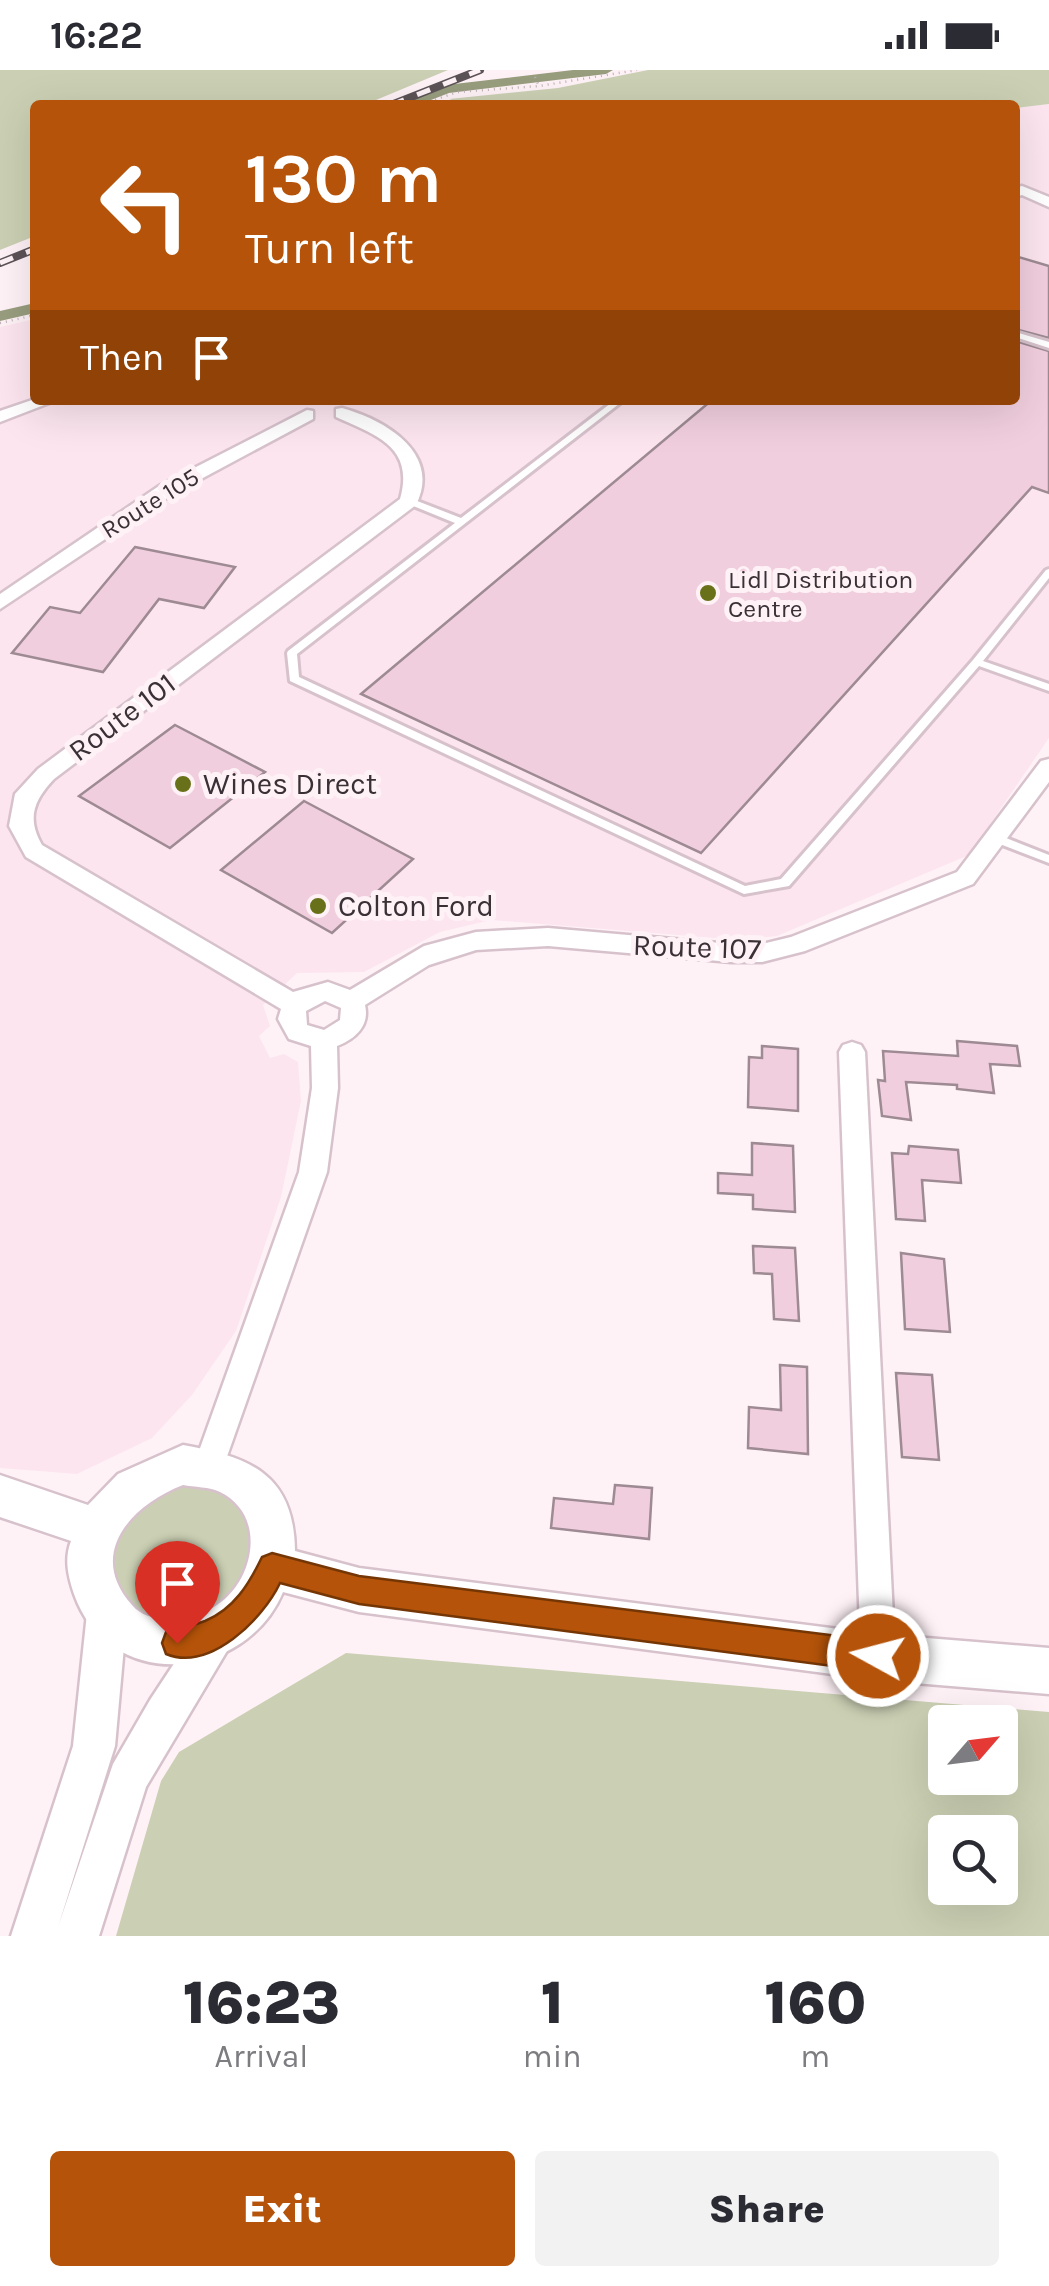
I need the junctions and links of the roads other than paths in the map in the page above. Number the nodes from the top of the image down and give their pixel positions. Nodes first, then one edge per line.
1 (1020, 191) edge
2 (1049, 203) edge
3 (1020, 335) edge
4 (1049, 344) edge
5 (35, 405) edge
6 (614, 405) edge
7 (306, 407) edge
8 (343, 407) edge
9 (0, 418) edge
10 (408, 500) junction
11 (462, 522) junction
12 (1049, 572) edge
13 (0, 604) edge
14 (977, 662) junction
15 (1049, 688) edge
16 (1049, 766) edge
17 (996, 838) junction
18 (1049, 859) edge
19 (351, 1002) junction
20 (295, 1005) junction
21 (324, 1040) junction
22 (852, 1052) dead end
23 (209, 1465) junction
24 (0, 1496) edge
25 (98, 1529) junction
26 (272, 1567) junction
27 (107, 1613) junction
28 (220, 1629) junction
29 (878, 1656) junction
30 (1049, 1671) edge
31 (33, 1936) edge
32 (77, 1936) edge

1 - 2 street
3 - 4 lane
5 - 9 street
6 - 11 lane
7 - 8 street
7 - 13 street, Route 105
8 - 10 street
10 - 11 lane
10 - 20 street, Route 101
11 - 14 lane
12 - 14 lane
14 - 15 lane
16 - 17 street, Route 107
17 - 18 lane
17 - 19 street, Route 107
19 - 20 street
19 - 21 street
20 - 21 street
21 - 23 street
22 - 29 street
23 - 25 main road
23 - 26 main road
24 - 25 main road
25 - 27 main road
26 - 28 main road
26 - 29 main road
27 - 28 main road
27 - 31 street
28 - 32 street
29 - 30 main road

